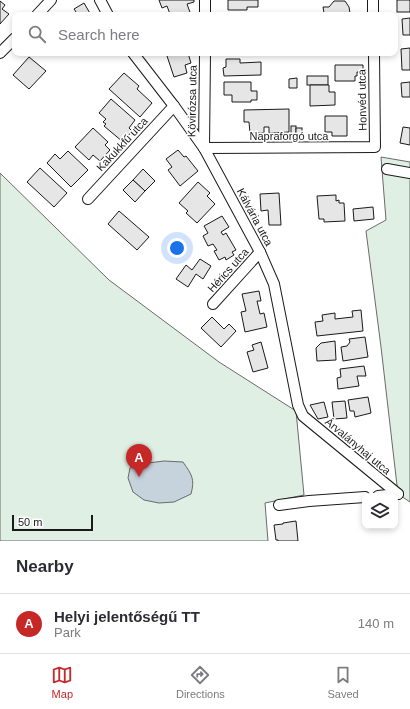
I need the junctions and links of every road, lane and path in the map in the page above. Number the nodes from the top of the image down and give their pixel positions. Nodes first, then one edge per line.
1 (51, 0) edge
2 (100, 0) edge
3 (205, 0) edge
4 (373, 0) edge
5 (40, 12) edge
6 (106, 12) edge
7 (205, 12) edge
8 (373, 12) edge
9 (12, 41) edge
10 (0, 53) edge
11 (135, 56) edge
12 (204, 56) edge
13 (374, 56) edge
14 (174, 106) junction
15 (375, 147) joint
16 (204, 148) junction
17 (387, 170) dead end
18 (410, 173) edge
19 (88, 200) dead end
20 (260, 252) junction
21 (213, 304) dead end
22 (303, 416) joint
23 (397, 493) edge
24 (362, 497) edge
25 (279, 505) dead end

1 - 5 street
2 - 6 street
3 - 7 street
4 - 8 street
9 - 10 street
11 - 14 street, Kálvária utca
12 - 16 street, Kövirózsa utca
13 - 15 street, Honvéd utca
14 - 16 street, Kálvária utca
14 - 19 street, Kakukkfű utca
15 - 16 street, Napraforgó utca
16 - 20 street, Kálvária utca
17 - 18 street
20 - 21 street, Hérics utca
20 - 22 street, Kálvária utca
22 - 23 street, Árvalányhaj utca
24 - 25 street

